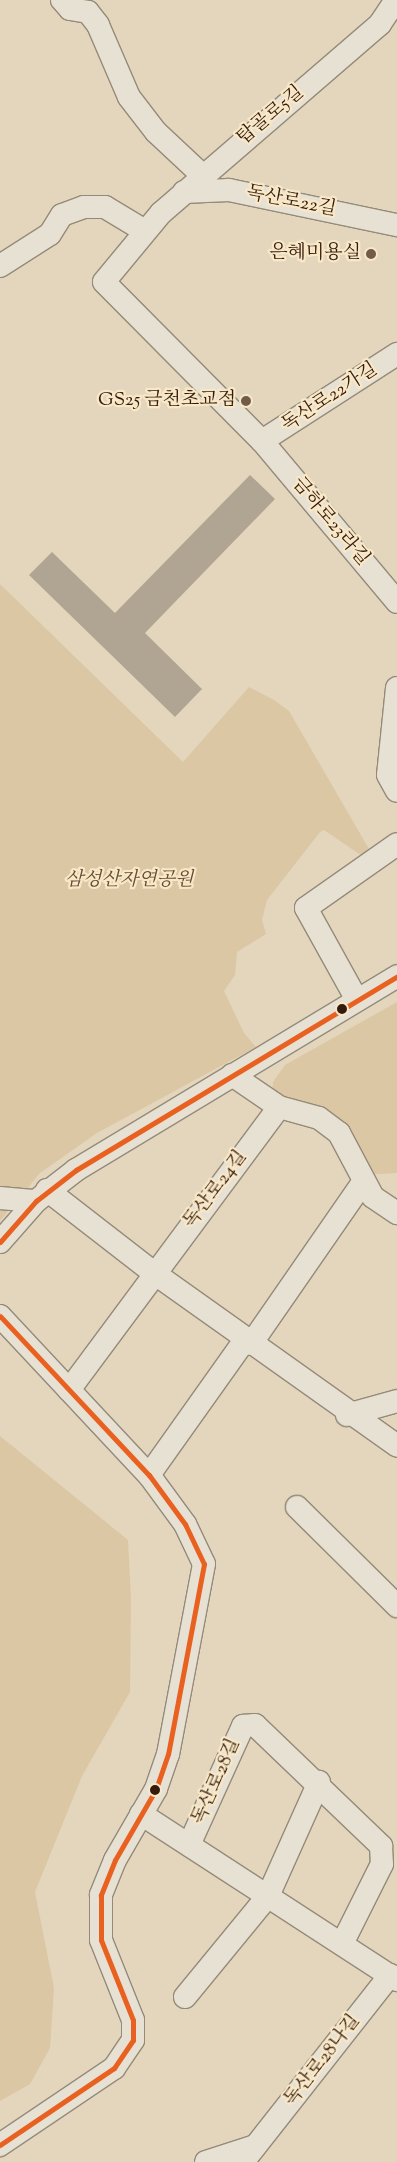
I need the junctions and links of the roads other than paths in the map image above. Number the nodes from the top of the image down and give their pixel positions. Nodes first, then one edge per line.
1 (62, 0) edge
2 (396, 0) edge
3 (202, 175) junction
4 (184, 192) junction
5 (397, 225) edge
6 (145, 231) junction
7 (0, 266) edge
8 (397, 354) edge
9 (262, 441) junction
10 (397, 602) edge
11 (397, 688) edge
12 (397, 791) edge
13 (397, 844) edge
14 (397, 976) edge
15 (357, 1000) junction
16 (232, 1075) junction
17 (279, 1107) junction
18 (364, 1181) junction
19 (42, 1195) junction
20 (0, 1198) edge
21 (397, 1213) edge
22 (0, 1242) edge
23 (154, 1273) junction
24 (0, 1316) edge
25 (248, 1342) junction
26 (69, 1390) junction
27 (397, 1401) edge
28 (347, 1414) junction
29 (397, 1446) edge
30 (149, 1475) junction
31 (297, 1507) dead end
32 (397, 1606) edge
33 (318, 1782) junction
34 (141, 1814) junction
35 (189, 1845) junction
36 (268, 1896) junction
37 (342, 1944) junction
38 (394, 1977) edge
39 (185, 1997) dead end
40 (0, 2145) edge
41 (249, 2154) edge
42 (206, 2162) edge

1 - 3 street
2 - 3 street, 탑골로5길
3 - 4 street, 탑골로5길
4 - 5 street, 독산로22길
4 - 6 street, 탑골로5길
6 - 7 street
6 - 9 street, 탑골로5길
8 - 9 street, 독산로22가길
9 - 10 street, 금하로23라길
11 - 12 street
13 - 15 street
14 - 15 street
15 - 16 street
16 - 17 street
16 - 19 street
17 - 18 street
17 - 23 street, 독산로24길
18 - 21 street
18 - 25 street
19 - 20 street
19 - 22 street
19 - 23 street
23 - 25 street
23 - 26 street, 독산로24길
24 - 26 street
25 - 28 street
25 - 30 street
26 - 30 street
27 - 28 street
28 - 29 street
30 - 34 street
31 - 32 street
33 - 35 street, 독산로28길
33 - 36 street
33 - 37 street, 독산로28길
34 - 35 street, 독산로28길
34 - 40 street
35 - 36 street, 독산로28길
36 - 37 street, 독산로28길
36 - 39 street
37 - 38 street, 독산로28길
38 - 41 street, 독산로28나길
41 - 42 street, 독산로28나길

